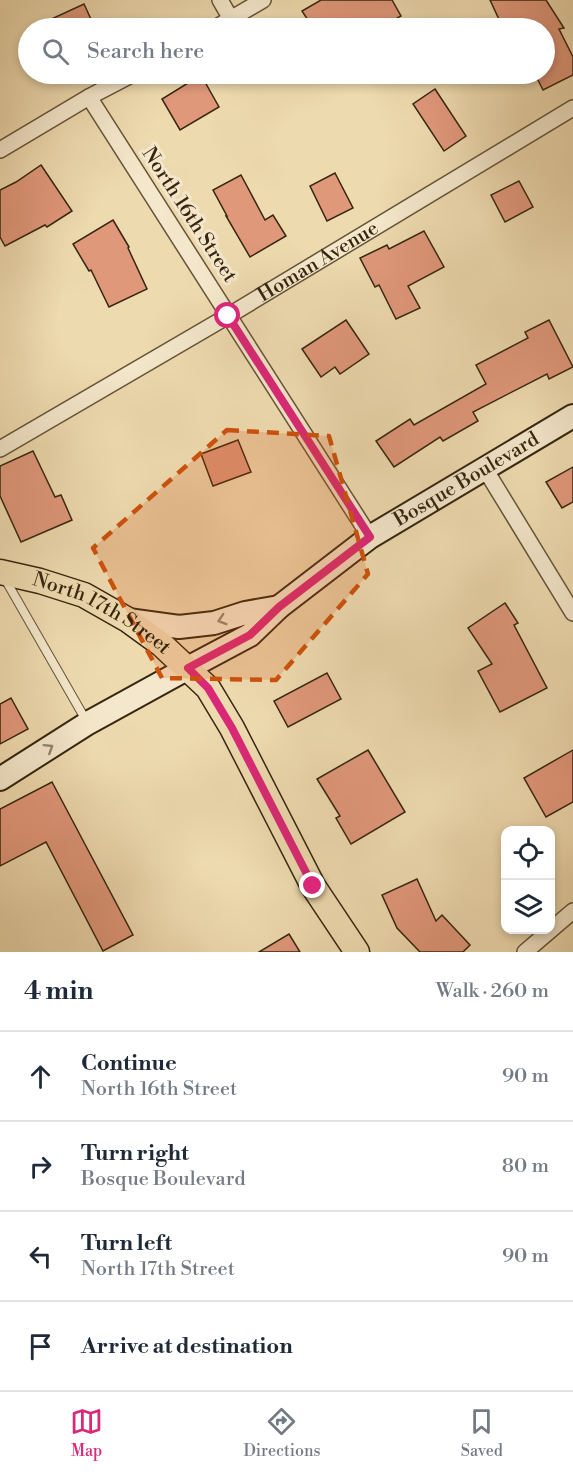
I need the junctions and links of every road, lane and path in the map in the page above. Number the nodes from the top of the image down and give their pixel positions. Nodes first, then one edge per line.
1 (220, 0) edge
2 (262, 0) edge
3 (230, 18) edge
4 (233, 18) edge
5 (114, 84) edge
6 (89, 97) junction
7 (573, 108) edge
8 (0, 150) edge
9 (228, 316) junction
10 (573, 416) edge
11 (0, 449) edge
12 (485, 469) junction
13 (370, 537) junction
14 (0, 572) edge
15 (279, 607) junction
16 (573, 613) edge
17 (128, 620) junction
18 (188, 668) junction
19 (88, 723) junction
20 (0, 779) edge
21 (573, 911) edge
22 (357, 952) edge
23 (525, 952) edge

1 - 3 street
2 - 4 street
5 - 6 street
6 - 8 street
6 - 9 street, North 16th Street
7 - 9 street, Homan Avenue
9 - 11 street, Homan Avenue
9 - 13 street, North 16th Street
10 - 12 main road, Bosque Boulevard
12 - 13 main road, Bosque Boulevard
12 - 16 street
13 - 15 main road, Bosque Boulevard
14 - 17 main road, North 17th Street
14 - 19 lane
15 -> 17 main road
15 - 18 main road, Bosque Boulevard
17 - 18 main road, North 17th Street
18 - 19 main road, Bosque Boulevard
18 - 22 main road, North 17th Street
20 -> 19 main road, Bosque Boulevard
21 - 23 street

